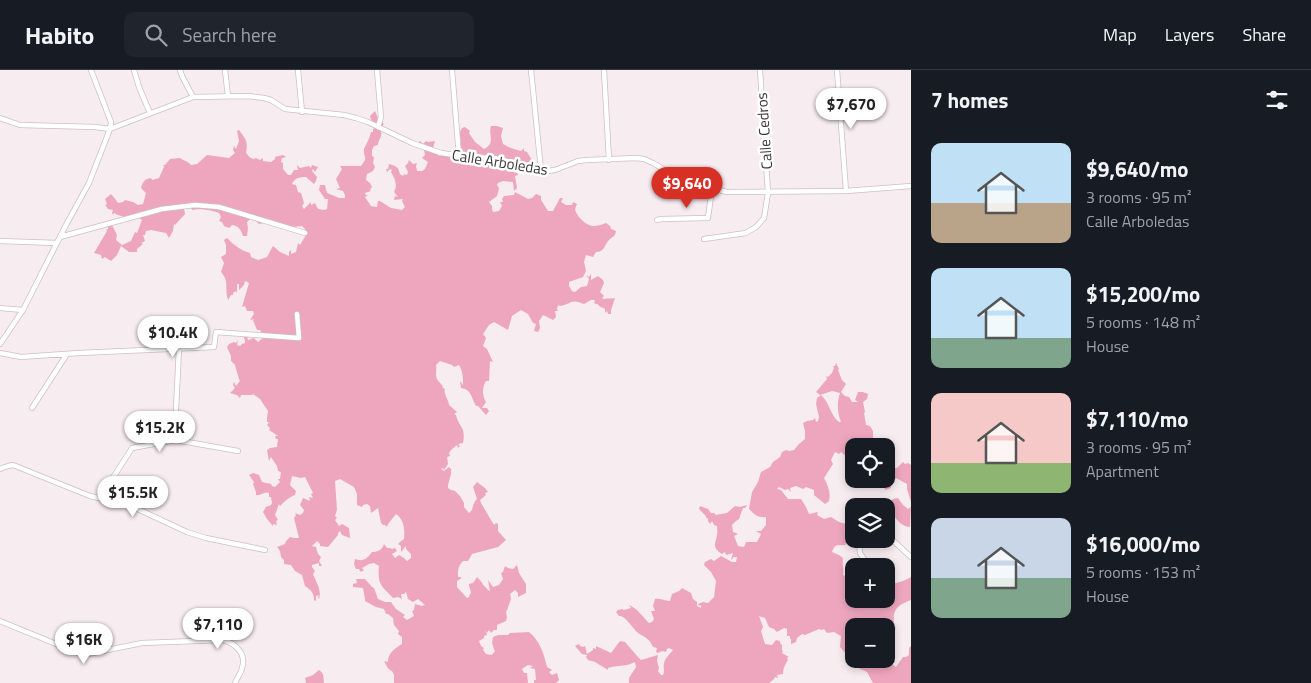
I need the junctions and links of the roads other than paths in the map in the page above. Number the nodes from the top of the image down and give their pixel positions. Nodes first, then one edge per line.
1 (91, 70) edge
2 (134, 70) edge
3 (180, 70) edge
4 (225, 70) edge
5 (298, 70) edge
6 (376, 70) edge
7 (452, 70) edge
8 (531, 70) edge
9 (604, 70) edge
10 (760, 70) edge
11 (837, 70) edge
12 (193, 96) junction
13 (228, 96) junction
14 (302, 112) junction
15 (150, 113) junction
16 (0, 118) edge
17 (378, 127) junction
18 (110, 129) junction
19 (459, 156) junction
20 (609, 160) junction
21 (540, 170) junction
22 (911, 186) edge
23 (712, 188) junction
24 (846, 191) junction
25 (768, 193) junction
26 (658, 220) dead end
27 (305, 233) dead end
28 (60, 237) junction
29 (704, 239) dead end
30 (0, 241) edge
31 (57, 243) junction
32 (0, 308) edge
33 (23, 310) junction
34 (297, 314) dead end
35 (0, 344) edge
36 (179, 348) junction
37 (0, 353) edge
38 (67, 354) junction
39 (32, 408) dead end
40 (176, 440) junction
41 (238, 451) dead end
42 (0, 469) edge
43 (100, 498) junction
44 (895, 542) edge
45 (265, 550) dead end
46 (911, 557) edge
47 (0, 621) edge
48 (235, 683) edge

1 - 18 street
2 - 15 street
3 - 12 street
4 - 13 street
5 - 14 street
6 - 17 street
7 - 19 street
8 - 21 street
9 - 20 street
10 - 25 street, Calle Cedros
11 - 24 street
12 - 13 street, Calle Arboledas
12 - 15 street, Calle Arboledas
13 - 14 street, Calle Arboledas
14 - 17 street, Calle Arboledas
15 - 18 street, Calle Arboledas
16 - 18 street
17 - 19 street, Calle Arboledas
18 - 28 street
19 - 21 street, Calle Arboledas
20 - 21 street, Calle Arboledas
20 - 23 street, Calle Arboledas
22 - 24 street, Calle Arboledas
23 - 25 street, Calle Arboledas
23 - 26 street
24 - 25 street, Calle Arboledas
25 - 29 street, Calle Cedros
27 - 28 street
28 - 31 street
30 - 31 street
31 - 33 street
32 - 33 street
33 - 35 street
34 - 36 street
36 - 38 street
36 - 40 street
37 - 38 street
38 - 39 street
40 - 41 street
40 - 43 street
42 - 43 street
43 - 45 street
44 - 46 street
47 - 48 street

